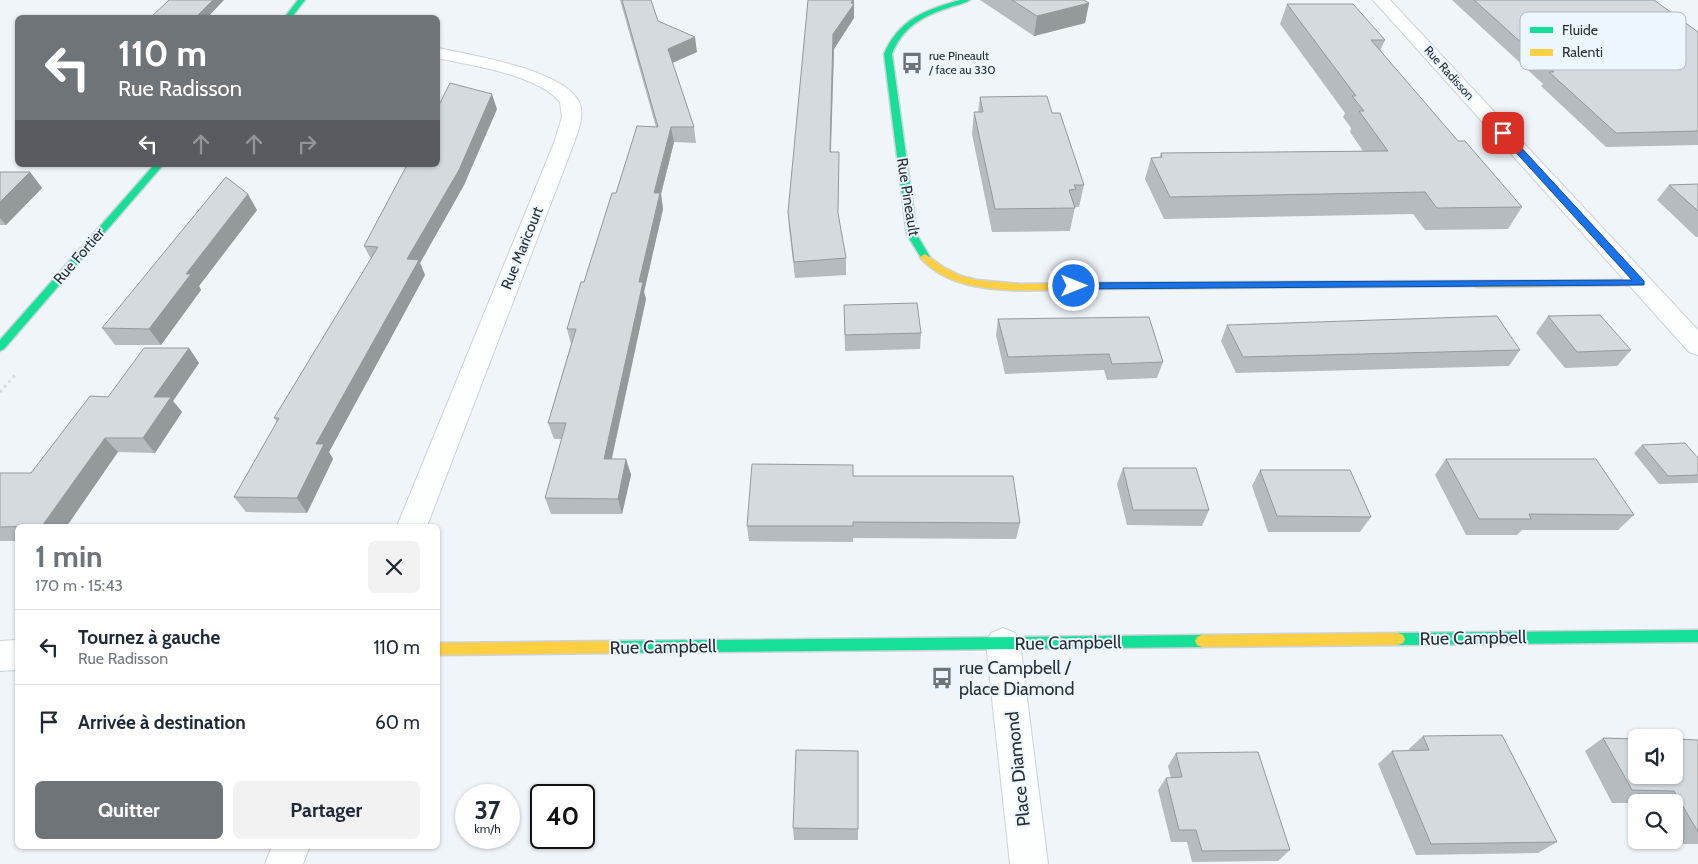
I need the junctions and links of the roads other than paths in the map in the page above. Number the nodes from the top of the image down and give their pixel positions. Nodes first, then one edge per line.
1 (302, 0) edge
2 (967, 0) edge
3 (1381, 0) edge
4 (290, 15) edge
5 (440, 54) edge
6 (157, 167) edge
7 (1640, 283) junction
8 (1698, 346) edge
9 (0, 347) edge
10 (413, 524) edge
11 (1698, 636) edge
12 (1003, 643) junction
13 (440, 649) edge
14 (15, 655) edge
15 (0, 656) edge
16 (290, 849) edge
17 (284, 864) edge
18 (1029, 864) edge

1 - 4 street
2 - 7 street, Rue Pineault
3 - 7 street, Rue Radisson
5 - 10 street, Rue Maricourt
6 - 9 street, Rue Fortier
7 - 8 street, Rue Radisson
11 - 12 street, Rue Campbell
12 - 13 street, Rue Campbell
12 - 18 street, Place Diamond
14 - 15 street
16 - 17 street

